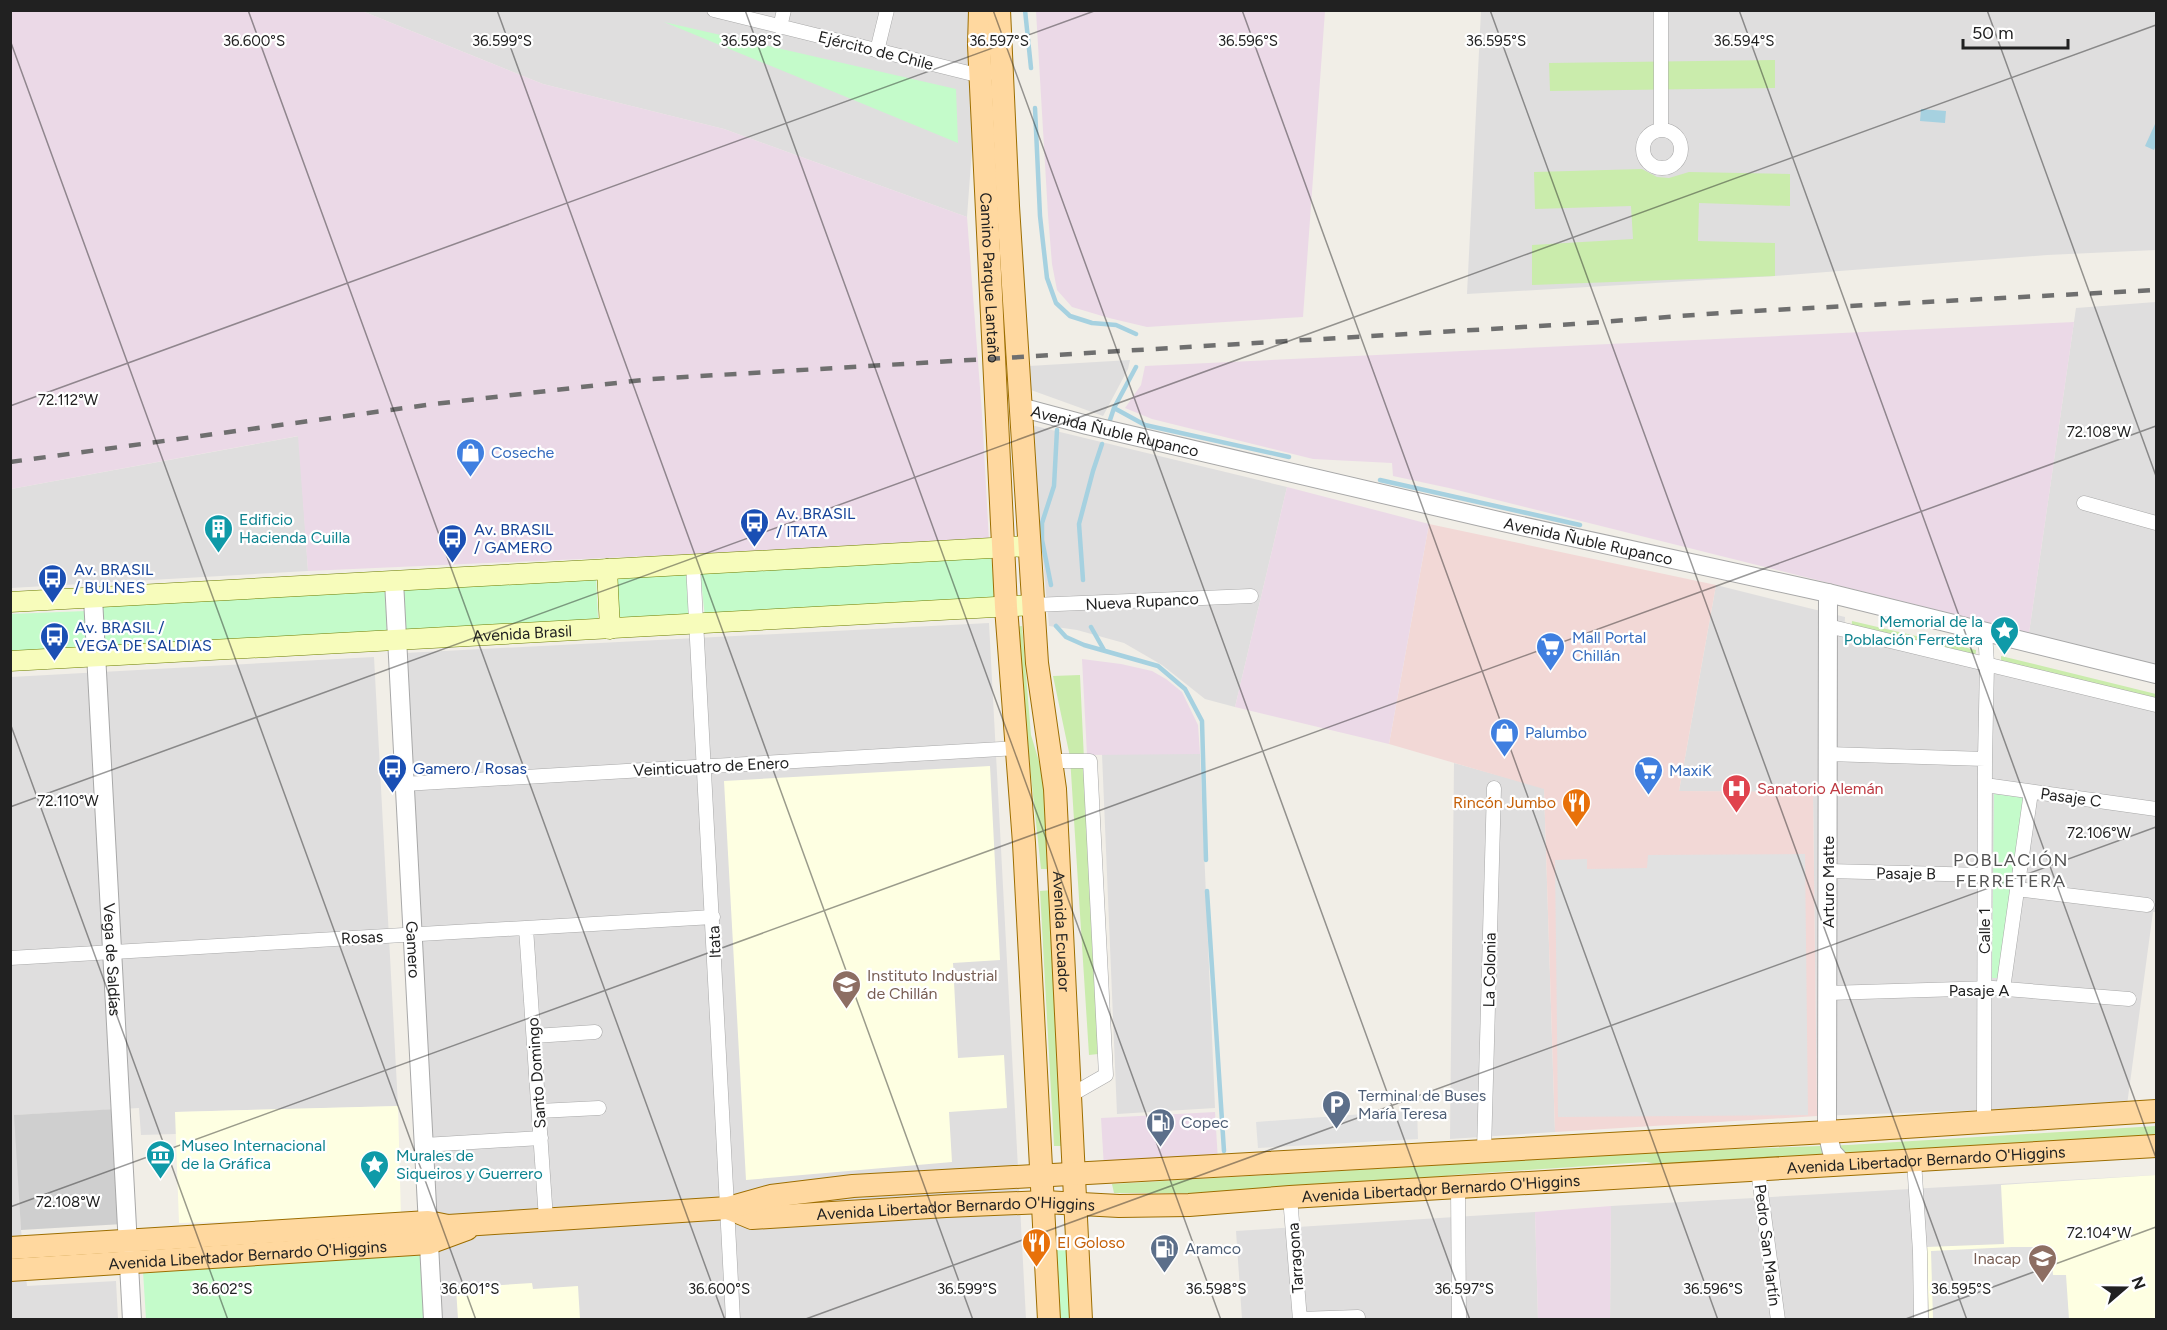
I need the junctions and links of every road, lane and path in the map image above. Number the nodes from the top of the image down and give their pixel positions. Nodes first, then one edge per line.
1 (714, 10) edge
2 (784, 10) edge
3 (887, 10) edge
4 (980, 10) edge
5 (999, 10) edge
6 (1661, 10) edge
7 (780, 27) junction
8 (877, 51) junction
9 (991, 79) junction
10 (1661, 130) dead end
11 (1020, 407) junction
12 (2084, 504) dead end
13 (2157, 523) edge
14 (1029, 546) junction
15 (1003, 547) junction
16 (693, 564) junction
17 (607, 569) junction
18 (394, 581) junction
19 (1828, 593) junction
20 (1251, 596) dead end
21 (93, 598) junction
22 (10, 602) edge
23 (1033, 605) junction
24 (1006, 607) junction
25 (696, 624) junction
26 (1828, 626) junction
27 (610, 629) junction
28 (1985, 632) junction
29 (397, 640) junction
30 (96, 656) junction
31 (10, 661) edge
32 (1987, 664) junction
33 (2157, 674) edge
34 (2157, 705) edge
35 (1018, 748) junction
36 (1828, 754) junction
37 (1985, 759) junction
38 (1050, 761) junction
39 (704, 766) junction
40 (404, 784) junction
41 (1985, 785) junction
42 (1494, 788) dead end
43 (2031, 792) junction
44 (2157, 809) edge
45 (1828, 871) junction
46 (1984, 874) junction
47 (2017, 889) junction
48 (2147, 905) dead end
49 (713, 917) junction
50 (526, 928) junction
51 (412, 934) junction
52 (112, 952) junction
53 (10, 958) edge
54 (1984, 989) junction
55 (2003, 989) junction
56 (1828, 993) junction
57 (2129, 999) dead end
58 (595, 1032) dead end
59 (534, 1036) junction
60 (1071, 1095) junction
61 (599, 1108) dead end
62 (539, 1111) junction
63 (2157, 1111) edge
64 (1984, 1122) junction
65 (1889, 1128) junction
66 (1827, 1132) junction
67 (541, 1138) junction
68 (424, 1145) junction
69 (2157, 1146) edge
70 (1484, 1151) junction
71 (1903, 1161) junction
72 (1844, 1165) junction
73 (1758, 1170) junction
74 (1074, 1174) junction
75 (1042, 1176) junction
76 (1458, 1187) junction
77 (1290, 1197) junction
78 (1044, 1202) junction
79 (1076, 1204) junction
80 (728, 1208) junction
81 (546, 1219) junction
82 (428, 1233) junction
83 (10, 1248) edge
84 (128, 1252) junction
85 (10, 1270) edge
86 (1358, 1317) dead end
87 (1300, 1319) edge
88 (132, 1320) edge
89 (433, 1320) edge
90 (733, 1320) edge
91 (1049, 1320) edge
92 (1082, 1320) edge
93 (1459, 1320) edge
94 (1778, 1320) edge
95 (1921, 1320) edge

1 - 7 street, Ejército de Chile
2 - 7 street
3 - 8 street
4 - 9 main road, Camino Parque Lantaño
5 - 9 main road, Camino Parque Lantaño
6 - 10 street
7 - 8 street, Ejército de Chile
8 - 9 street, Ejército de Chile
9 - 11 main road, Camino Parque Lantaño
9 - 15 main road, Camino Parque Lantaño
11 - 14 main road, Camino Parque Lantaño
11 - 19 street, Avenida Ñuble Rupanco
12 - 13 street
14 - 15 main road
14 - 23 main road, Avenida Ecuador
15 - 16 main road
15 - 24 main road, Avenida Ecuador
16 - 17 main road
16 - 25 street, Itata
17 - 18 main road
17 - 27 main road
18 - 21 main road
18 - 29 street, Gamero
19 - 26 street, Arturo Matte
19 - 28 street, Avenida Ñuble Rupanco
20 - 23 street, Nueva Rupanco
21 - 22 main road
21 - 30 street, Vega de Saldías
23 - 24 main road, Avenida Brasil
23 - 38 main road, Avenida Ecuador
24 - 25 main road, Avenida Brasil
24 - 35 main road, Avenida Ecuador
25 - 27 main road, Avenida Brasil
25 - 39 street, Itata
26 - 32 street
26 - 36 street, Arturo Matte
27 - 29 main road, Avenida Brasil
28 - 32 street, Calle 1
28 - 33 street, Avenida Ñuble Rupanco
29 - 30 main road, Avenida Brasil
29 - 40 street, Gamero
30 - 31 main road, Avenida Brasil
30 - 52 street, Vega de Saldías
32 - 34 street
32 - 37 street, Calle 1
35 - 39 street, Veinticuatro de Enero
35 - 75 main road, Avenida Ecuador
36 - 37 street
36 - 45 street, Arturo Matte
37 - 41 street, Calle 1
38 - 60 main road, Avenida Ecuador
38 - 60 street
39 - 40 street, Veinticuatro de Enero
39 - 49 street, Itata
40 - 51 street, Gamero
41 - 43 street, Pasaje C
41 - 46 street, Calle 1
42 - 70 street, La Colonia
43 - 44 street, Pasaje C
43 - 47 street, Calle 1
45 - 46 street, Pasaje B
45 - 56 street, Arturo Matte
46 - 54 street, Calle 1
47 - 48 street
47 - 55 street, Calle 1
49 - 50 street, Rosas
49 - 80 street, Itata
50 - 51 street, Rosas
50 - 59 street, Santo Domingo
51 - 52 street, Rosas
51 - 68 street, Gamero
52 - 53 street, Rosas
52 - 84 street, Vega de Saldías
54 - 55 street, Pasaje A
54 - 56 street, Pasaje A
54 - 64 street, Calle 1
55 - 57 street, Pasaje A
56 - 66 street, Arturo Matte
58 - 59 street
59 - 62 street, Santo Domingo
60 - 74 main road, Avenida Ecuador
61 - 62 street
62 - 67 street, Santo Domingo
63 - 64 main road, Avenida Libertador Bernardo O'Higgins
64 - 65 main road, Avenida Libertador Bernardo O'Higgins
65 - 66 main road, Avenida Libertador Bernardo O'Higgins
65 - 71 main road
66 - 70 main road, Avenida Libertador Bernardo O'Higgins
66 - 72 street, Arturo Matte
67 - 68 street
67 - 81 street, Santo Domingo
68 - 82 street, Gamero
69 - 71 main road, Avenida Libertador Bernardo O'Higgins
70 - 74 main road, Avenida Libertador Bernardo O'Higgins
71 - 72 main road, Avenida Libertador Bernardo O'Higgins
71 - 95 street
72 - 73 main road, Avenida Libertador Bernardo O'Higgins
73 - 76 main road, Avenida Libertador Bernardo O'Higgins
73 - 94 street, Pedro San Martín
74 - 75 main road, Avenida Libertador Bernardo O'Higgins
74 - 79 main road, Avenida Ecuador
75 - 78 main road, Avenida Ecuador
75 - 80 main road, Avenida Libertador Bernardo O'Higgins
76 - 77 main road, Avenida Libertador Bernardo O'Higgins
76 - 93 street
77 - 79 main road, Avenida Libertador Bernardo O'Higgins
77 - 87 street, Tarragona
78 - 79 main road, Avenida Libertador Bernardo O'Higgins
78 - 80 main road, Avenida Libertador Bernardo O'Higgins
78 - 91 main road, Avenida Ecuador
79 - 92 main road, Avenida Ecuador
80 - 81 main road, Avenida Libertador Bernardo O'Higgins
80 - 90 street, Itata
81 - 82 main road, Avenida Libertador Bernardo O'Higgins
82 - 84 main road, Avenida Libertador Bernardo O'Higgins
82 - 89 street, Gamero
83 - 84 main road, Avenida Libertador Bernardo O'Higgins
84 - 85 main road, Avenida Libertador Bernardo O'Higgins
84 - 88 street, Vega de Saldías
86 - 87 street

